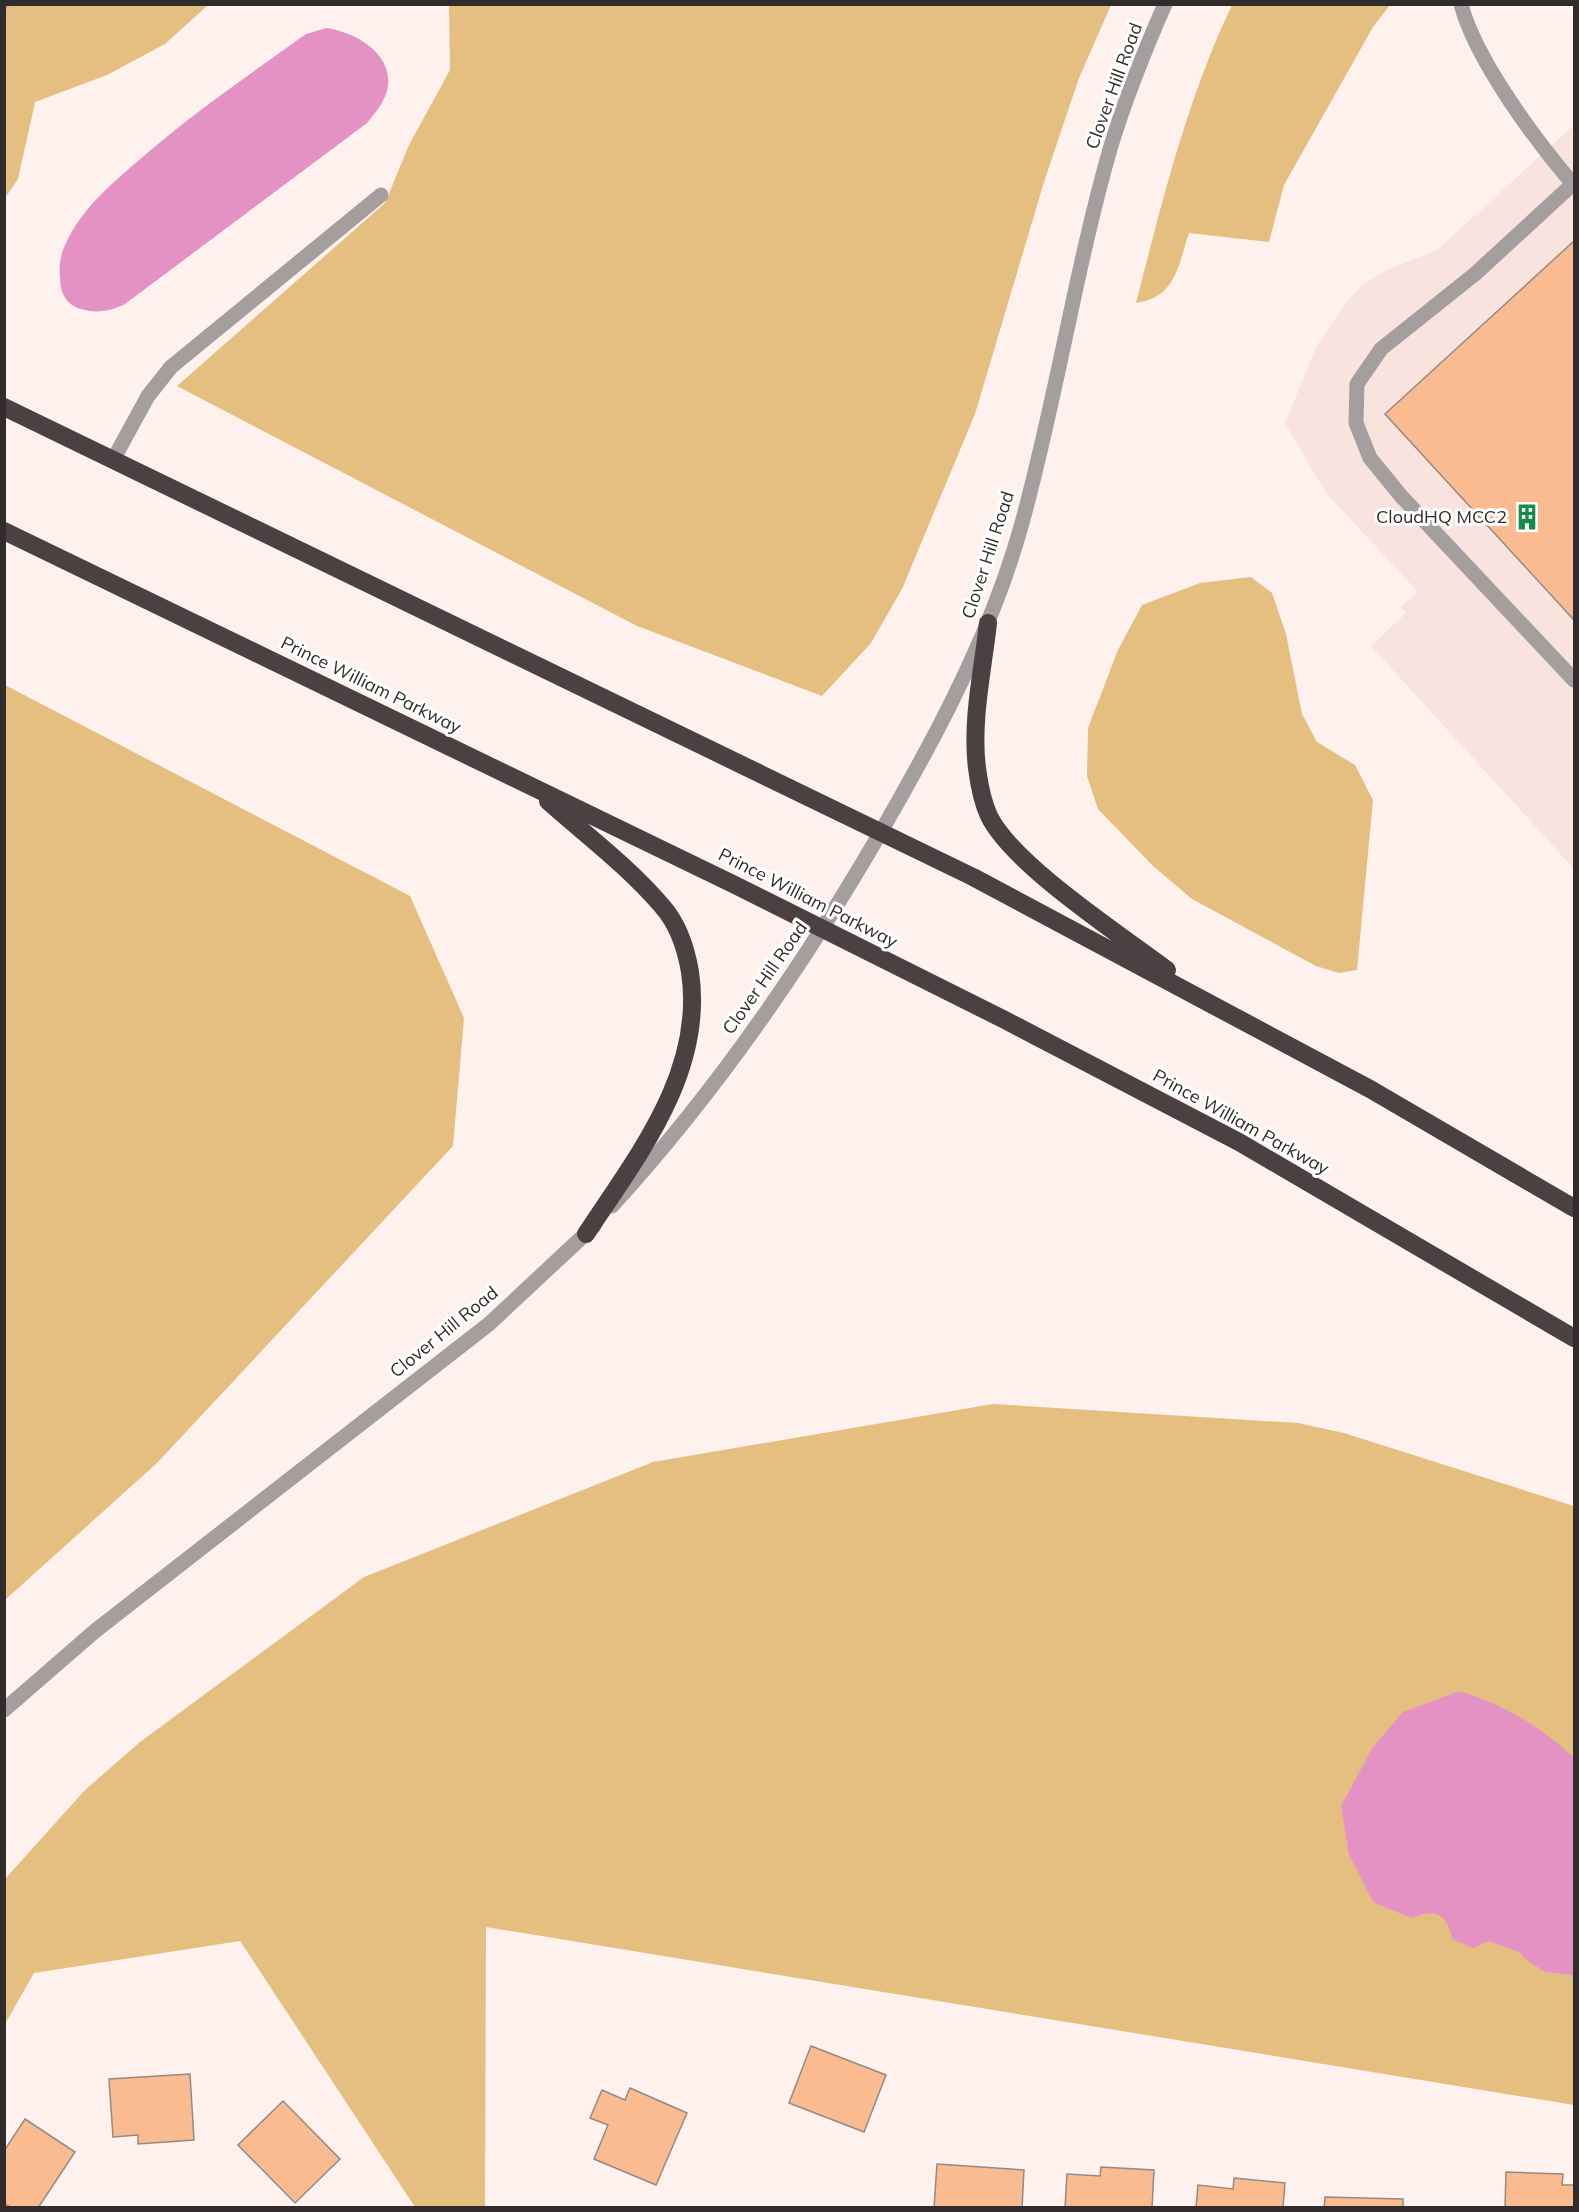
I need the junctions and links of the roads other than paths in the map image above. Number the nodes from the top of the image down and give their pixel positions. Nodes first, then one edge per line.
1 (1165, 4) edge
2 (1461, 4) edge
3 (1574, 184) edge
4 (381, 195) dead end
5 (4, 407) edge
6 (113, 460) junction
7 (4, 531) edge
8 (988, 623) junction
9 (1575, 680) edge
10 (531, 786) junction
11 (882, 833) junction
12 (823, 929) junction
13 (1209, 1002) junction
14 (1575, 1208) edge
15 (586, 1234) junction
16 (1575, 1338) edge
17 (4, 1710) edge

1 - 8 street, Clover Hill Road
2 - 3 street
3 - 9 street
4 - 6 street
5 - 6 highway
6 - 11 highway
7 - 10 highway, Prince William Parkway
8 - 11 street, Clover Hill Road
8 - 13 highway
10 - 12 highway, Prince William Parkway
10 - 15 highway
11 - 12 street, Clover Hill Road
11 - 13 highway
12 - 15 street, Clover Hill Road
12 - 16 highway, Prince William Parkway
13 - 14 highway
15 - 17 street, Clover Hill Road

